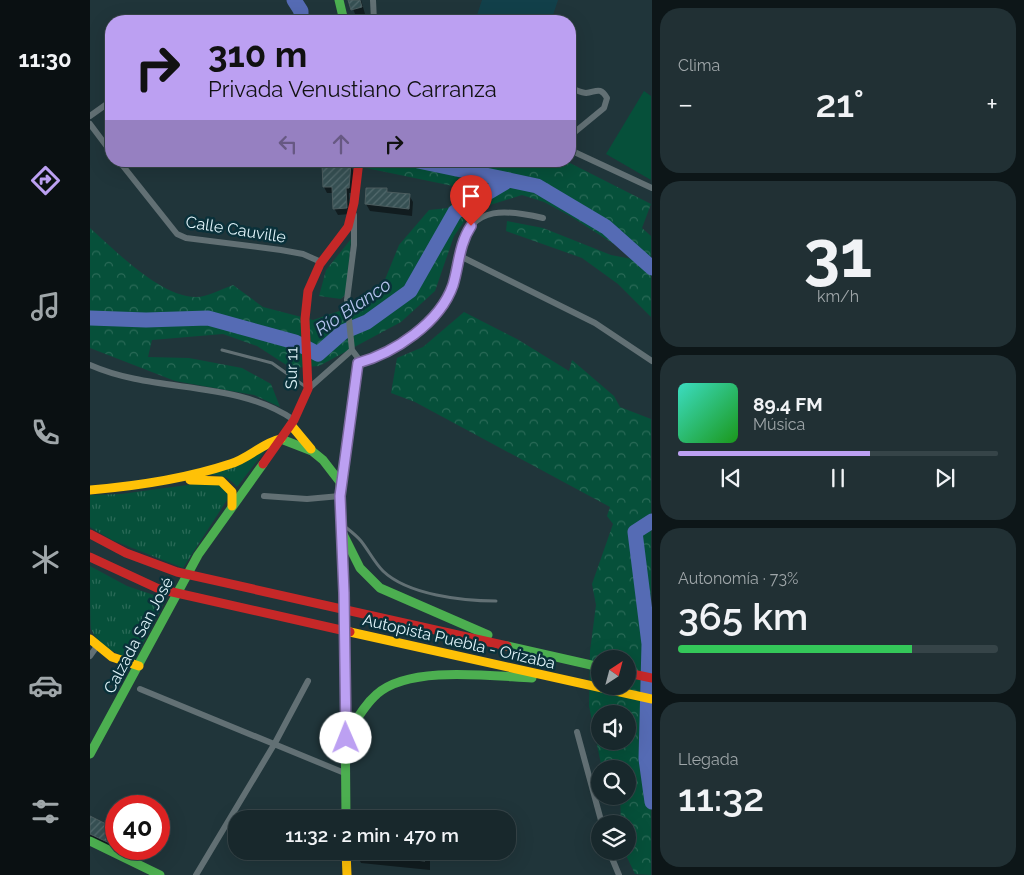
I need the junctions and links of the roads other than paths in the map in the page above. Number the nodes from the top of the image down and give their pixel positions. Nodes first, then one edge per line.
1 (340, 0) edge
2 (373, 0) edge
3 (343, 15) edge
4 (374, 15) edge
5 (576, 90) edge
6 (105, 105) edge
7 (90, 116) edge
8 (90, 124) edge
9 (576, 131) edge
10 (93, 133) edge
11 (105, 146) edge
12 (576, 153) edge
13 (124, 167) edge
14 (358, 167) edge
15 (652, 188) edge
16 (354, 207) junction
17 (543, 218) dead end
18 (460, 256) junction
19 (321, 262) junction
20 (352, 349) junction
21 (222, 350) dead end
22 (652, 361) edge
23 (358, 363) junction
24 (90, 365) edge
25 (308, 389) junction
26 (293, 422) junction
27 (282, 439) junction
28 (312, 451) junction
29 (340, 482) junction
30 (137, 486) junction
31 (90, 490) edge
32 (264, 496) dead end
33 (340, 496) junction
34 (232, 506) junction
35 (342, 528) junction
36 (90, 534) edge
37 (198, 555) joint
38 (90, 557) edge
39 (496, 601) dead end
40 (90, 639) edge
41 (97, 646) junction
42 (90, 656) edge
43 (552, 656) junction
44 (591, 665) edge
45 (139, 666) junction
46 (636, 675) edge
47 (652, 678) edge
48 (563, 680) junction
49 (308, 681) dead end
50 (140, 689) dead end
51 (652, 699) edge
52 (577, 732) dead end
53 (346, 738) junction
54 (274, 743) junction
55 (90, 754) edge
56 (347, 774) junction
57 (346, 810) edge
58 (600, 815) edge
59 (90, 842) edge
60 (346, 860) edge
61 (613, 860) edge
62 (160, 875) edge
63 (196, 875) edge
64 (347, 875) edge
65 (619, 875) edge

1 - 3 main road
2 - 4 street
5 - 9 street
6 - 7 street
8 - 10 street
10 - 11 street
12 - 15 street
13 - 19 street, Calle Cauville
14 - 16 main road, Sur 11
16 - 19 main road, Sur 11
16 - 20 street
17 - 18 street
18 - 22 street
18 - 23 street
19 - 25 main road, Sur 11
20 - 23 street
20 - 25 street
21 - 25 lane
23 - 29 street
24 - 26 street
25 - 26 main road, Sur 11
26 - 27 main road, Sur 11
26 - 28 main road
27 - 28 main road
27 - 30 main road
27 - 34 main road, Sur 11
28 - 29 main road
29 - 33 main road
30 - 31 main road
30 - 34 main road
32 - 33 street
33 - 35 main road
34 - 37 main road, Sur 11
35 - 39 lane
35 - 43 main road
35 - 53 main road
36 - 43 main road, Autopista Puebla - Orizaba
37 - 45 main road, Calzada San José
38 - 48 main road, Autopista Puebla - Orizaba
40 - 41 main road
41 - 42 street
41 - 45 main road
43 - 44 main road, Autopista Puebla - Orizaba
45 - 55 main road, Calzada San José
46 - 47 main road
48 - 51 main road, Autopista Puebla - Orizaba
48 - 53 main road
49 - 54 street
50 - 54 street
52 - 58 street
53 - 56 main road
54 - 56 street
54 - 63 street
56 - 57 main road
59 - 62 main road
60 - 64 main road
61 - 65 street

